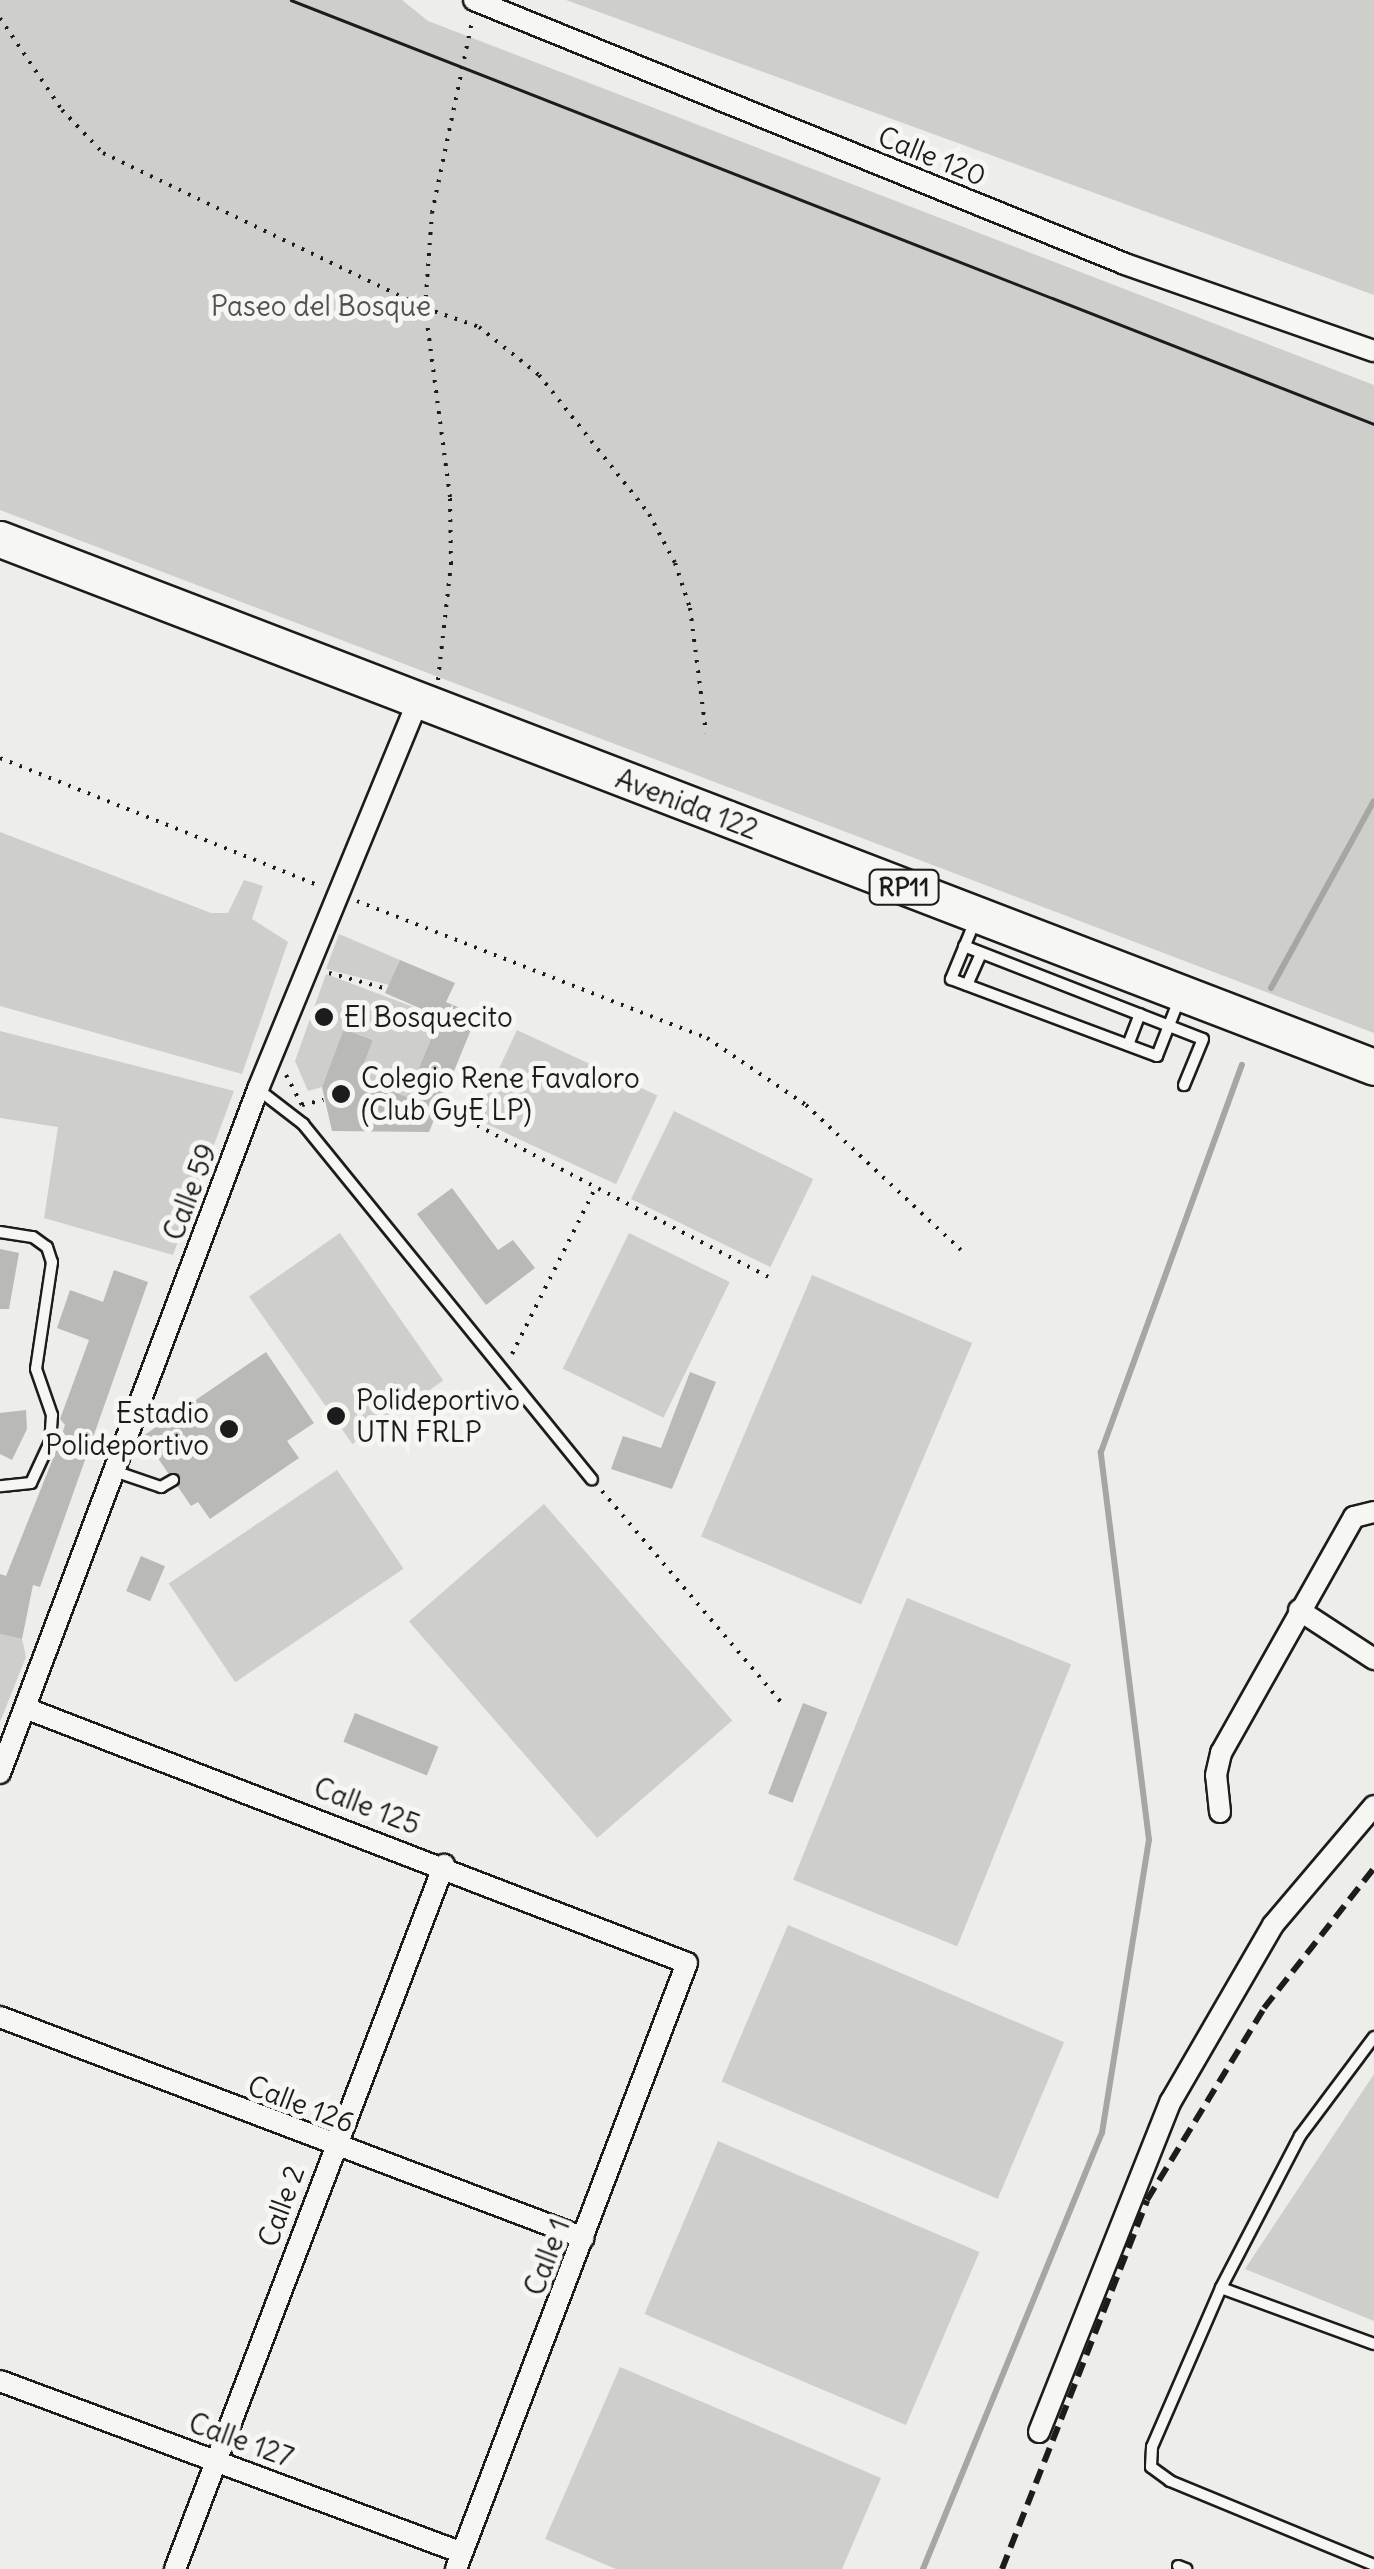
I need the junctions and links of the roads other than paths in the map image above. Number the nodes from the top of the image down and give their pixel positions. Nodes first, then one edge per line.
1 (476, 1) edge
2 (1374, 351) edge
3 (0, 539) edge
4 (426, 703) junction
5 (971, 931) junction
6 (981, 952) junction
7 (967, 985) junction
8 (1181, 993) junction
9 (1140, 1014) junction
10 (1168, 1026) junction
11 (1128, 1045) junction
12 (1374, 1067) edge
13 (1184, 1085) dead end
14 (258, 1089) junction
15 (0, 1232) edge
16 (114, 1471) junction
17 (592, 1479) road end
18 (173, 1480) dead end
19 (0, 1486) edge
20 (1374, 1512) edge
21 (1299, 1610) junction
22 (1374, 1659) edge
23 (25, 1708) junction
24 (0, 1772) edge
25 (1374, 1806) edge
26 (1220, 1812) dead end
27 (444, 1865) junction
28 (686, 1963) joint
29 (0, 2017) edge
30 (1374, 2038) edge
31 (332, 2146) junction
32 (584, 2238) junction
33 (1222, 2288) junction
34 (1374, 2344) edge
35 (0, 2381) edge
36 (1038, 2432) dead end
37 (216, 2460) junction
38 (459, 2561) edge
39 (1374, 2565) edge
40 (175, 2569) edge

1 - 2 street, Calle 120
3 - 4 highway, Avenida 122 / RP11
4 - 5 highway, Avenida 122 / RP11
4 - 14 street, Calle 59
5 - 6 lane
5 - 7 lane
5 - 8 highway, Avenida 122 / RP11
6 - 7 lane
6 - 9 lane
7 - 11 lane
8 - 10 lane
8 - 12 highway, Avenida 122 / RP11
9 - 10 lane
9 - 11 lane
10 - 11 lane
10 - 13 lane
14 - 16 street, Calle 59
14 - 17 lane
15 - 19 lane
16 - 18 lane
16 - 23 street, Calle 59
20 - 21 street
21 - 22 street
21 - 26 street
23 - 24 street, Calle 59
23 - 27 street, Calle 125
25 - 36 street
27 - 28 street, Calle 125
27 - 31 street, Calle 2
28 - 32 street, Calle 1
29 - 31 street, Calle 126
30 - 33 lane
31 - 32 street, Calle 126
31 - 37 street, Calle 2
32 - 38 street, Calle 1
33 - 34 lane
33 - 39 lane
35 - 37 street, Calle 127
37 - 38 street, Calle 127
37 - 40 street, Calle 2

